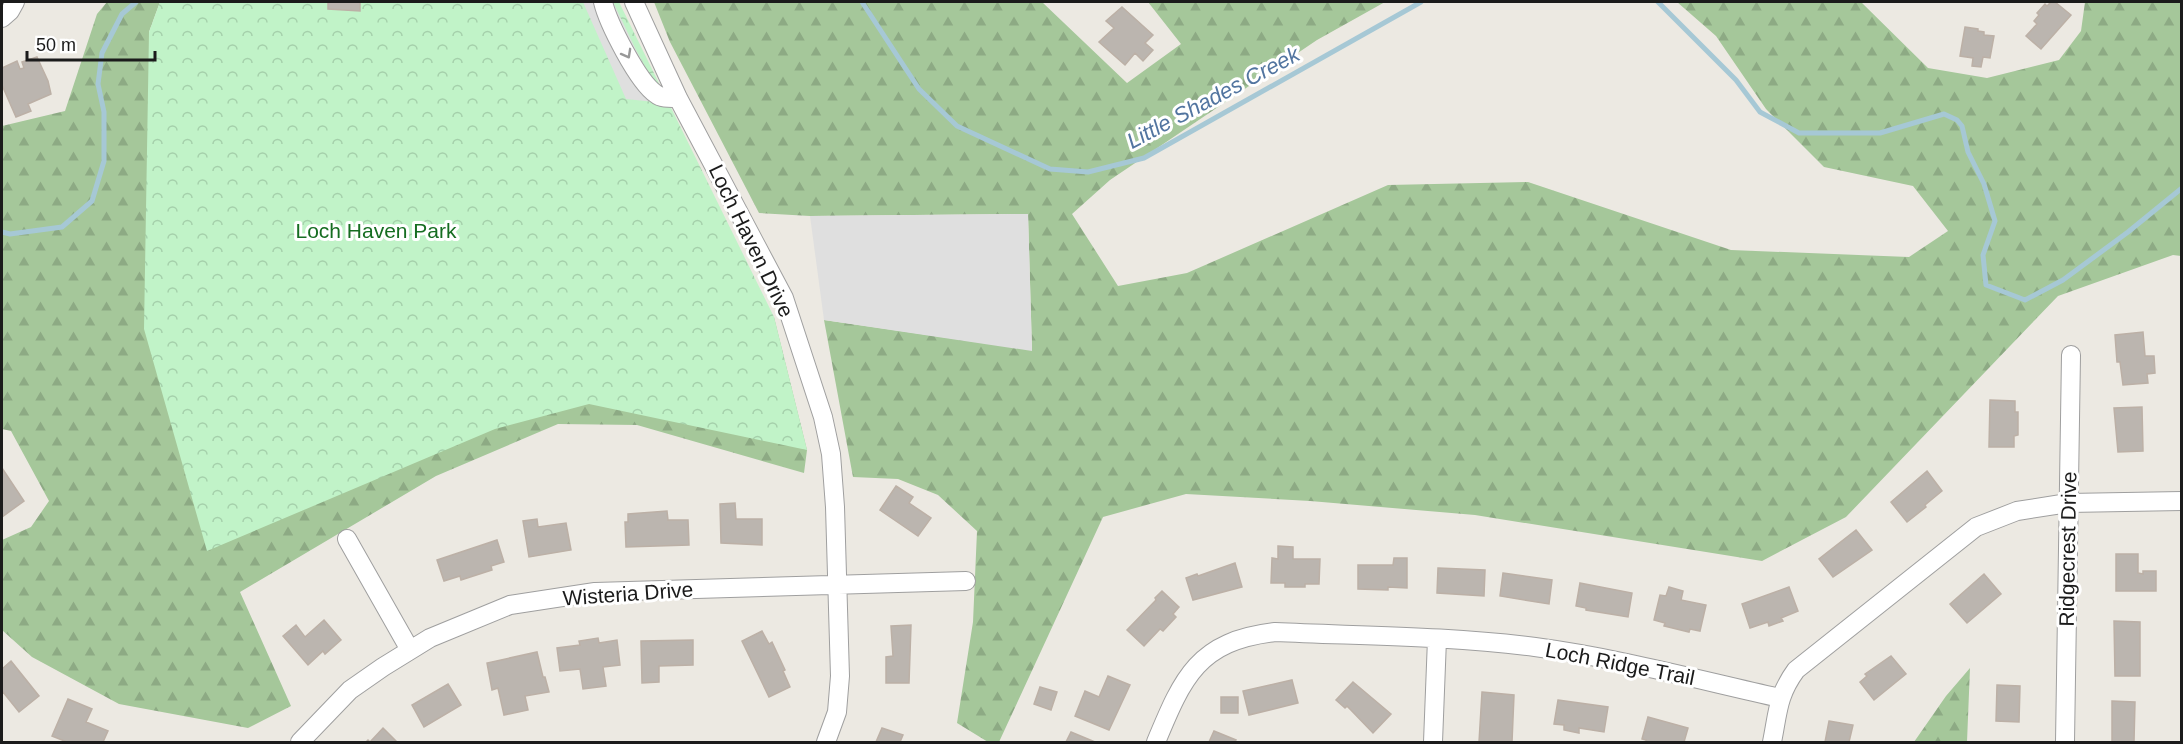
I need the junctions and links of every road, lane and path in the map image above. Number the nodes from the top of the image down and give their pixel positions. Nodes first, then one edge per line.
1 (15, 2) edge
2 (603, 2) edge
3 (634, 2) edge
4 (2, 18) edge
5 (678, 98) junction
6 (2071, 355) dead end
7 (2181, 501) edge
8 (2068, 503) junction
9 (347, 539) dead end
10 (966, 581) dead end
11 (837, 586) junction
12 (1437, 639) junction
13 (410, 650) junction
14 (1780, 698) junction
15 (300, 742) edge
16 (826, 742) edge
17 (1156, 742) edge
18 (1433, 742) edge
19 (1773, 742) edge
20 (2065, 742) edge

1 - 4 street
2 -> 5 street
3 - 5 street, Loch Haven Drive
5 - 11 street, Loch Haven Drive
6 - 8 street, Ridgecrest Drive
7 - 8 street
8 - 14 street
8 - 20 street, Ridgecrest Drive
9 - 13 street
10 - 11 street, Wisteria Drive
11 - 13 street, Wisteria Drive
11 - 16 street, Loch Haven Drive
12 - 14 street, Loch Ridge Trail
12 - 17 street, Loch Ridge Trail
12 - 18 street
13 - 15 street, Wisteria Drive
14 - 19 street

